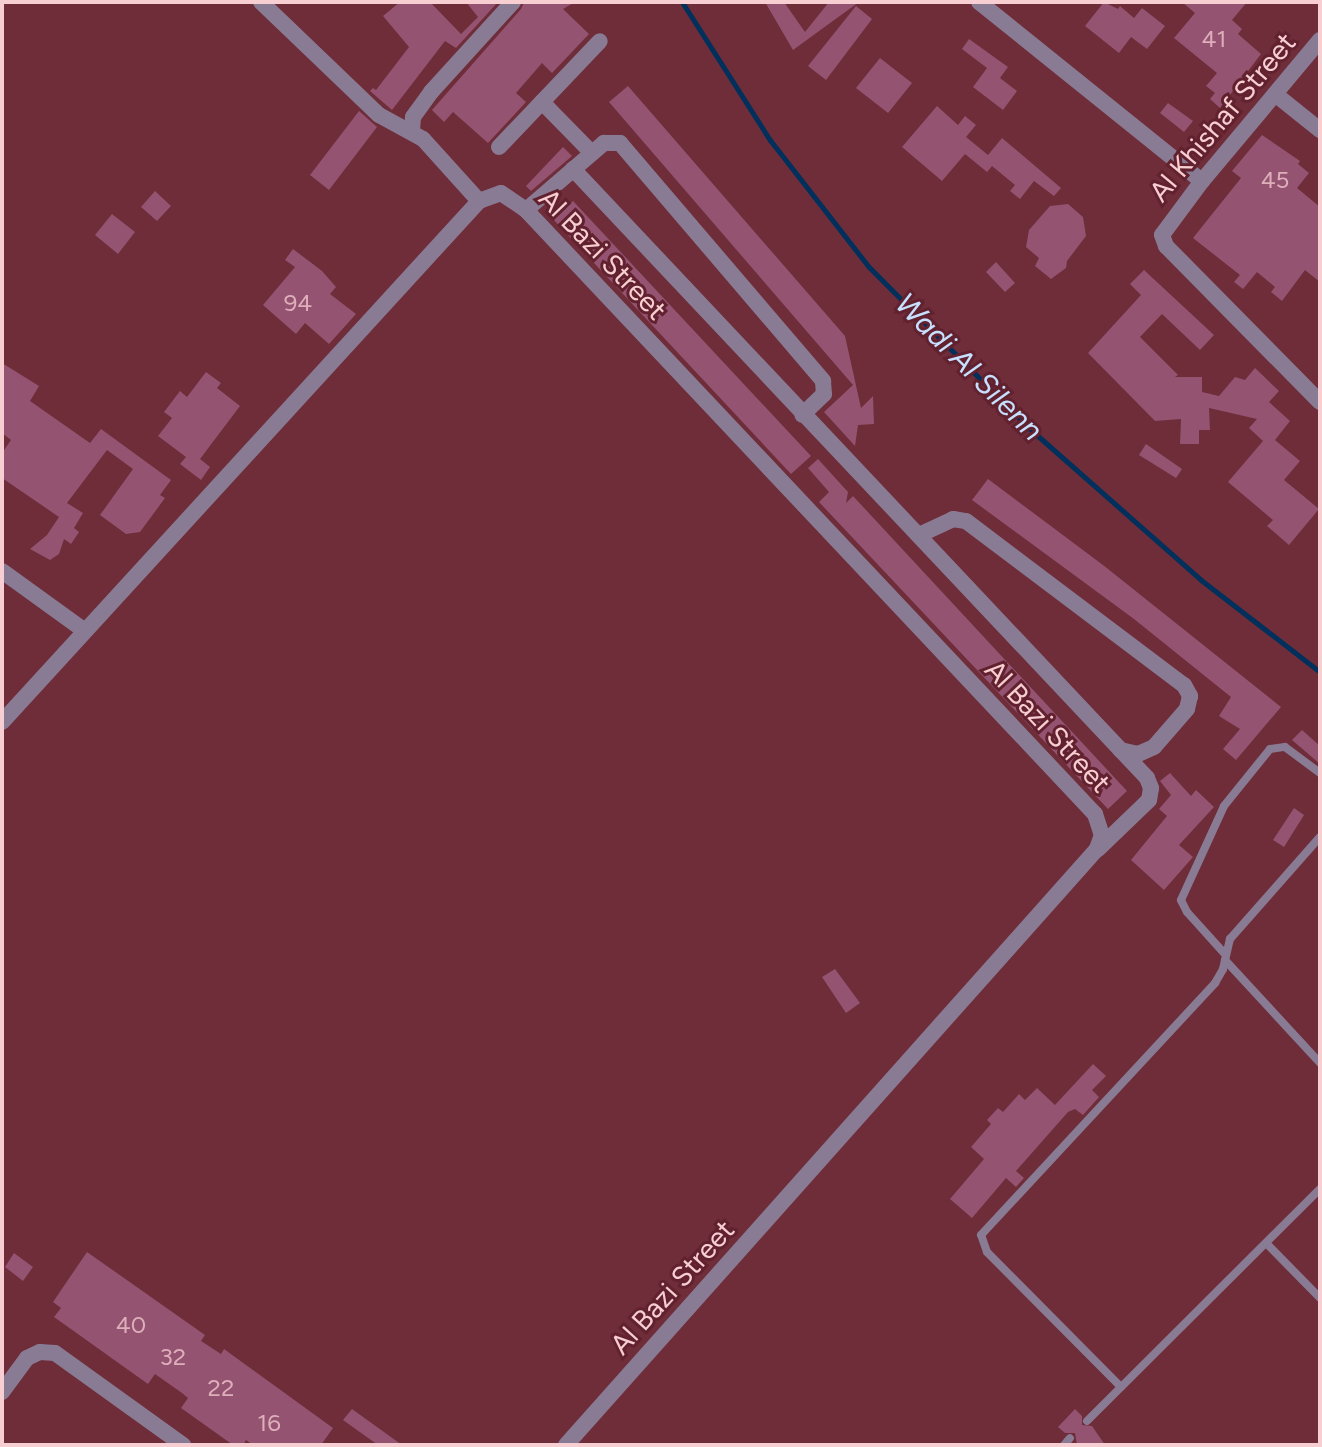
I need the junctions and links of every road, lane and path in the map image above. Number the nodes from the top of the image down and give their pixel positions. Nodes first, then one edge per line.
1 (261, 2) edge
2 (513, 2) edge
3 (979, 2) edge
4 (1320, 40) edge
5 (600, 41) dead end
6 (1275, 94) junction
7 (542, 102) junction
8 (1320, 130) edge
9 (412, 131) junction
10 (499, 147) dead end
11 (592, 153) junction
12 (573, 169) junction
13 (1202, 181) junction
14 (479, 201) junction
15 (526, 210) junction
16 (1320, 402) edge
17 (802, 415) junction
18 (919, 535) junction
19 (2, 571) edge
20 (85, 631) junction
21 (2, 722) edge
22 (1118, 750) junction
23 (1320, 773) edge
24 (1320, 837) edge
25 (1097, 849) junction
26 (1224, 957) junction
27 (1320, 1063) edge
28 (1320, 1189) edge
29 (1267, 1244) junction
30 (1320, 1298) edge
31 (1121, 1387) junction
32 (2, 1392) edge
33 (1087, 1421) dead end
34 (183, 1445) edge
35 (566, 1445) edge

1 - 9 street
2 - 9 street
3 - 13 street
4 - 6 street, Al Khishaf Street
5 - 7 street
6 - 8 street
6 - 13 street, Al Khishaf Street
7 - 10 street
7 - 11 street
9 - 14 street
11 - 12 street
11 - 17 street
12 - 15 street
12 - 17 street
13 - 16 street, Al Khishaf Street
14 - 15 street, Al Bazi Street
14 - 20 street
15 - 25 street, Al Bazi Street
17 - 18 street
18 - 22 street
18 - 22 street
19 - 20 street
20 - 21 street
22 - 25 street
23 - 26 lane
24 - 26 lane
25 - 35 street, Al Bazi Street
26 - 27 lane
26 - 31 lane
28 - 29 lane
29 - 30 lane
29 - 31 lane
31 - 33 lane
32 - 34 street

